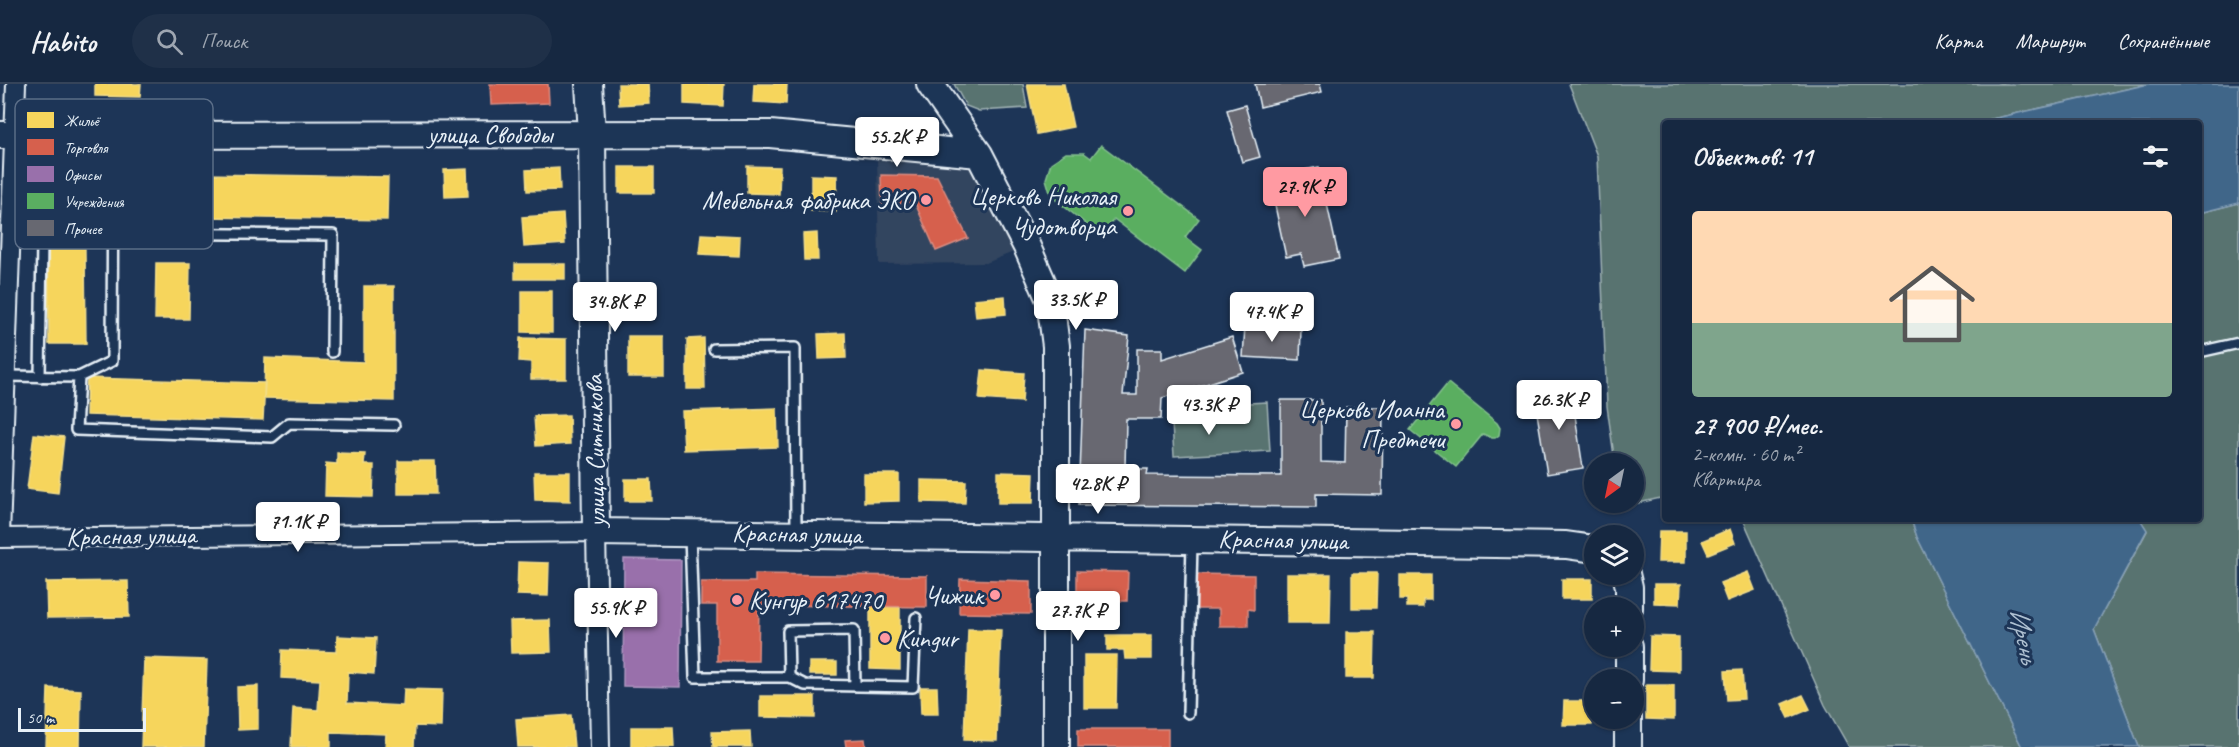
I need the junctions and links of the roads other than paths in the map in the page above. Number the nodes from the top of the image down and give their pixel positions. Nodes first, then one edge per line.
1 (16, 84) edge
2 (589, 84) edge
3 (930, 84) edge
4 (592, 134) junction
5 (8, 135) edge
6 (213, 135) edge
7 (978, 154) junction
8 (14, 172) joint
9 (6, 228) edge
10 (213, 234) edge
11 (42, 249) edge
12 (113, 249) edge
13 (2239, 343) edge
14 (714, 349) dead end
15 (2202, 351) edge
16 (332, 352) dead end
17 (6, 376) junction
18 (40, 377) junction
19 (79, 378) junction
20 (394, 425) dead end
21 (596, 532) junction
22 (690, 533) junction
23 (796, 534) junction
24 (0, 536) edge
25 (1057, 537) junction
26 (1192, 538) junction
27 (1584, 548) edge
28 (916, 618) dead end
29 (789, 677) junction
30 (855, 686) junction
31 (1188, 713) dead end
32 (1628, 729) edge
33 (600, 747) edge
34 (1056, 747) edge
35 (1628, 747) edge

1 - 5 street
2 - 4 main road, улица Ситникова
3 - 7 main road
4 - 6 main road, улица Свободы
4 - 7 main road, улица Свободы
4 - 21 main road, улица Ситникова
5 - 8 street
7 - 25 main road
8 - 9 street
9 - 17 street
10 - 16 lane
11 - 18 lane
12 - 19 lane
13 - 15 lane
14 - 23 lane
17 - 18 lane
17 - 24 street
18 - 19 lane
19 - 20 lane
21 - 22 main road, Красная улица
21 - 24 street, Красная улица
21 - 33 street, улица Ситникова
22 - 23 main road, Красная улица
22 - 29 lane
23 - 25 main road, Красная улица
25 - 26 main road, Красная улица
25 - 34 main road
26 - 27 main road, Красная улица
26 - 31 lane
28 - 30 lane
29 - 30 lane
29 - 30 lane
32 - 35 main road

